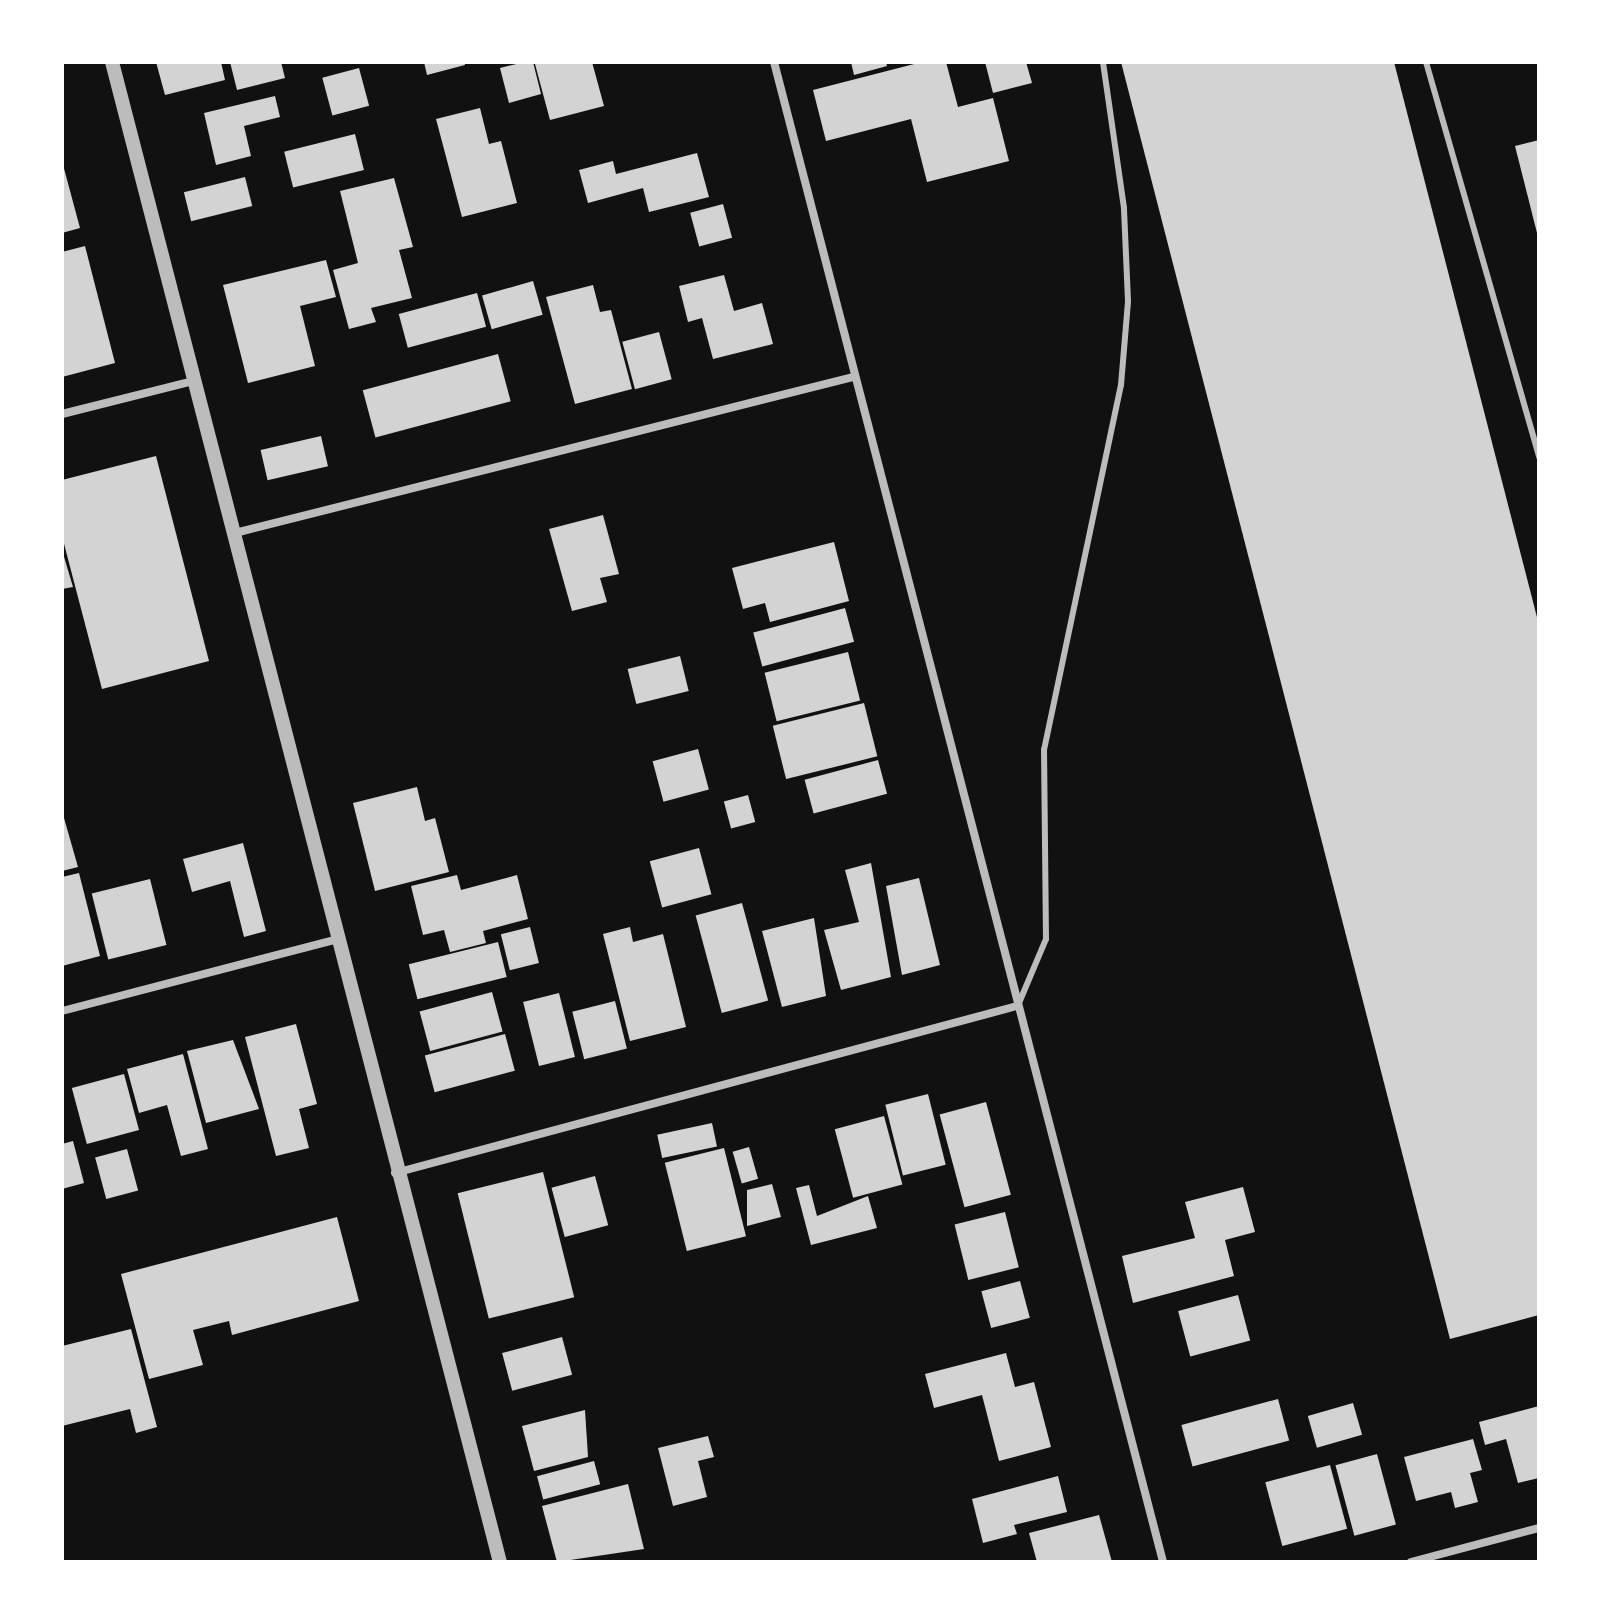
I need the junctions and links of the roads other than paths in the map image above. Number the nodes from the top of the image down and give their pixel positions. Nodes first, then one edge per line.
1 (112, 62) edge
2 (774, 62) edge
3 (1103, 62) edge
4 (1426, 62) edge
5 (853, 377) junction
6 (197, 380) junction
7 (62, 414) edge
8 (1539, 457) edge
9 (235, 533) junction
10 (335, 940) junction
11 (1017, 1006) junction
12 (62, 1011) edge
13 (395, 1173) junction
14 (1539, 1528) edge
15 (500, 1562) edge
16 (1163, 1562) edge
17 (1411, 1562) edge

1 - 6 street
2 - 5 street
3 - 11 lane
4 - 8 lane
5 - 9 street
5 - 11 street
6 - 7 street
6 - 9 street
9 - 10 street
10 - 12 street
10 - 13 street
11 - 13 street
11 - 16 street
13 - 15 street
14 - 17 street

